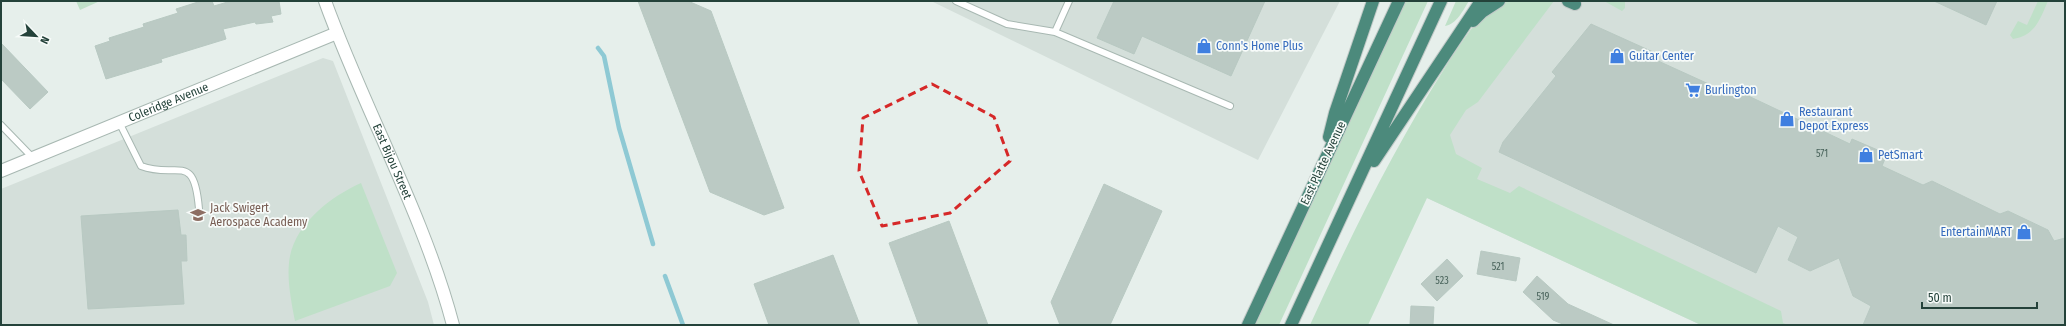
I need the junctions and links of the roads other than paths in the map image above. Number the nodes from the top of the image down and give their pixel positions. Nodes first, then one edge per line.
1 (325, 1) edge
2 (956, 1) edge
3 (1069, 1) edge
4 (1373, 1) edge
5 (1399, 1) edge
6 (1441, 1) edge
7 (1481, 1) edge
8 (1499, 1) edge
9 (1055, 32) junction
10 (337, 33) junction
11 (1457, 35) junction
12 (1230, 106) dead end
13 (119, 122) junction
14 (1, 125) edge
15 (34, 158) junction
16 (1322, 166) junction
17 (1, 171) edge
18 (1347, 207) junction
19 (198, 209) dead end
20 (453, 325) edge
21 (1248, 325) edge
22 (1291, 325) edge

1 - 10 street, East Bijou Street
2 - 9 lane
3 - 9 lane
4 - 16 highway
5 - 16 highway, East Platte Avenue
6 - 18 highway
7 - 11 highway
8 - 11 highway
9 - 12 lane
10 - 13 street, Coleridge Avenue
10 - 20 street, East Bijou Street
11 - 18 highway
13 - 15 street, Coleridge Avenue
13 - 19 lane
14 - 15 lane
15 - 17 street, Coleridge Avenue
16 - 21 highway, East Platte Avenue
18 - 22 highway

